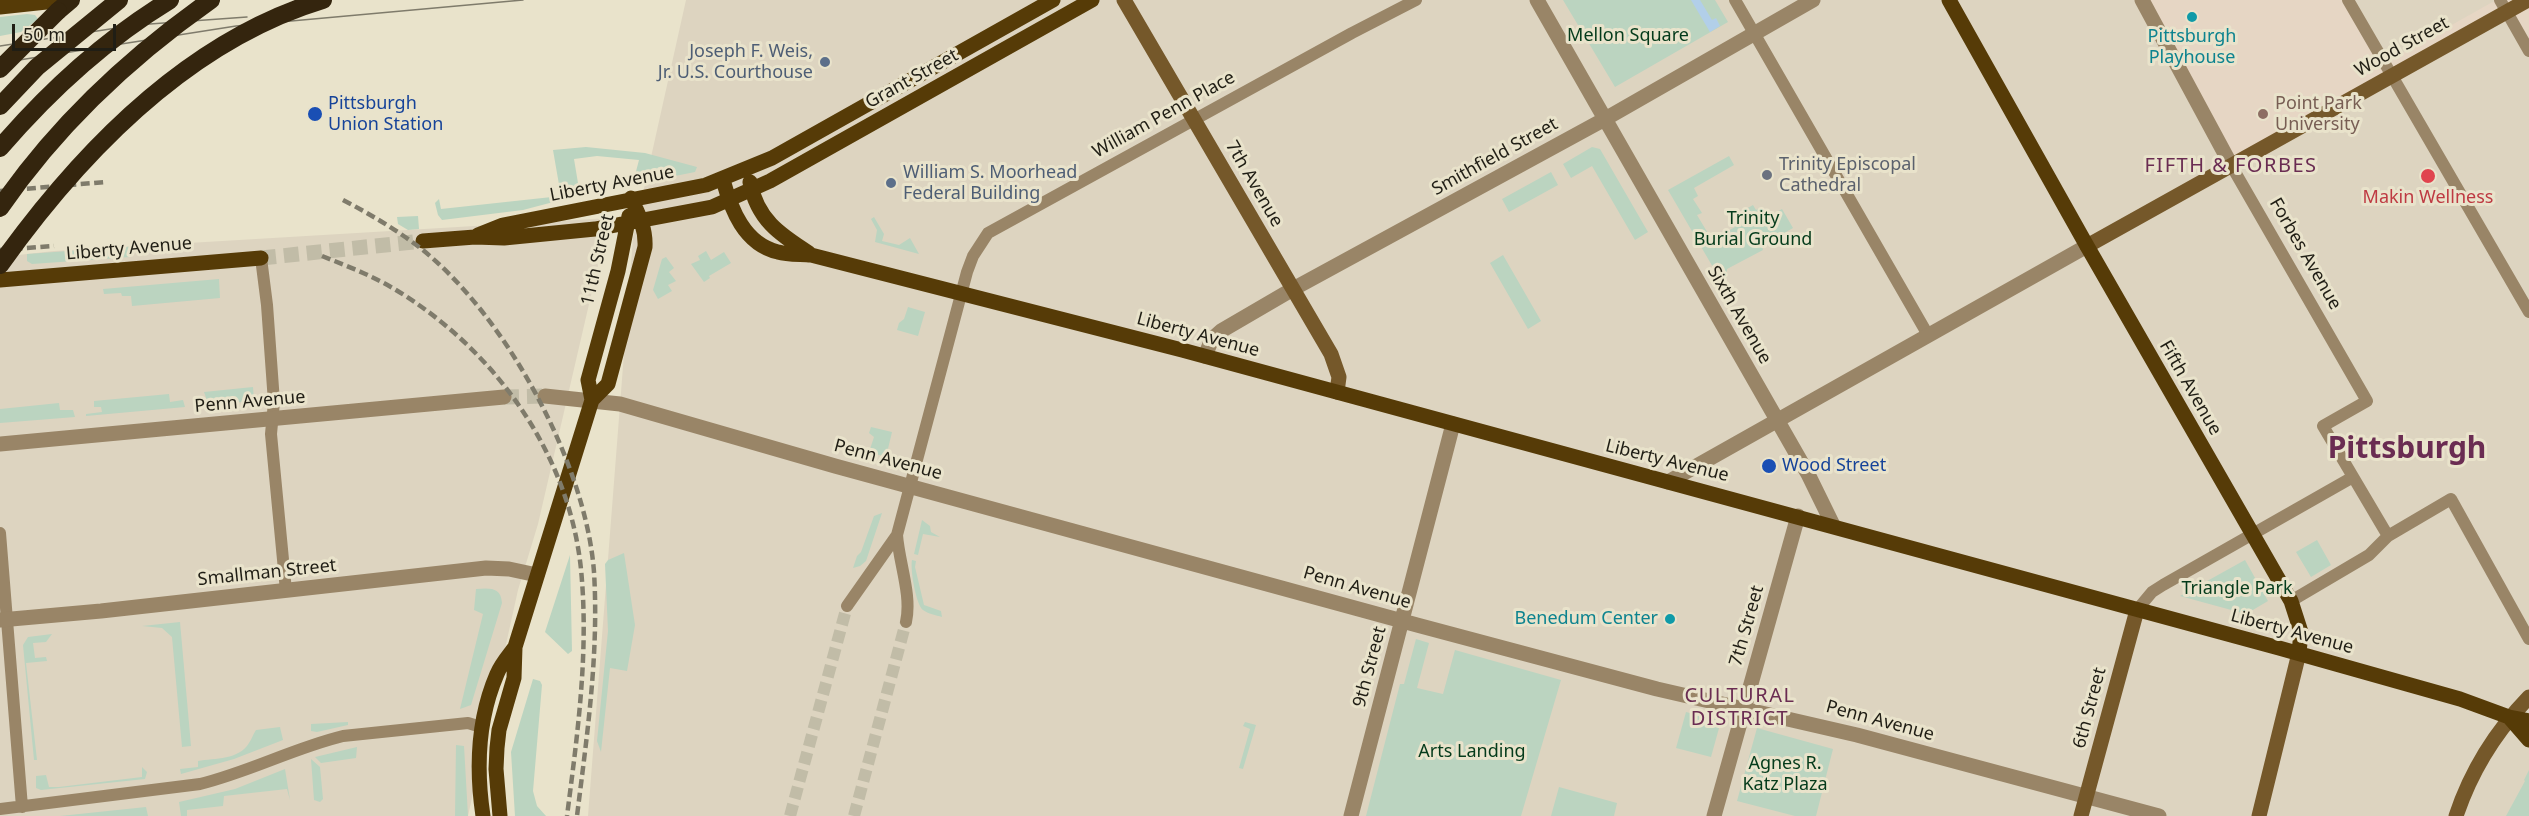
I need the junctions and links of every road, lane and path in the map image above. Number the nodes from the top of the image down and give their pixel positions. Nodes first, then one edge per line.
1 (119, 0) edge
2 (170, 0) edge
3 (211, 0) edge
4 (323, 0) edge
5 (1053, 0) edge
6 (1092, 0) edge
7 (1124, 0) edge
8 (1416, 0) edge
9 (1537, 0) edge
10 (1736, 0) edge
11 (1813, 0) edge
12 (1949, 0) edge
13 (2142, 0) edge
14 (2348, 0) edge
15 (2528, 0) edge
16 (65, 4) edge
17 (2503, 6) edge
18 (0, 7) edge
19 (1755, 33) junction
20 (2529, 51) edge
21 (0, 69) edge
22 (2391, 75) junction
23 (0, 106) edge
24 (1605, 119) junction
25 (1194, 120) junction
26 (0, 148) edge
27 (2231, 165) junction
28 (748, 170) junction
29 (723, 180) junction
30 (752, 191) junction
31 (631, 198) junction
32 (729, 200) junction
33 (0, 208) edge
34 (635, 223) junction
35 (475, 237) junction
36 (423, 241) tunnel mouth
37 (2086, 246) junction
38 (811, 255) junction
39 (261, 258) joint
40 (0, 265) edge
41 (0, 280) edge
42 (1293, 289) junction
43 (962, 292) junction
44 (2529, 312) edge
45 (1928, 335) junction
46 (1205, 356) junction
47 (1337, 392) junction
48 (545, 396) tunnel mouth
49 (504, 397) tunnel mouth
50 (592, 399) junction
51 (273, 419) junction
52 (1777, 420) junction
53 (1453, 424) junction
54 (0, 444) edge
55 (2354, 477) junction
56 (1668, 482) junction
57 (910, 487) junction
58 (1798, 516) junction
59 (1833, 525) junction
60 (0, 533) edge
61 (2252, 534) junction
62 (897, 535) junction
63 (2388, 536) junction
64 (537, 575) junction
65 (286, 591) junction
66 (2291, 601) junction
67 (847, 606) tunnel mouth
68 (2136, 609) junction
69 (4, 620) edge
70 (1402, 621) junction
71 (906, 622) tunnel mouth
72 (2529, 639) edge
73 (515, 647) junction
74 (2299, 653) junction
75 (2529, 697) edge
76 (1744, 708) junction
77 (2509, 717) junction
78 (2529, 721) edge
79 (481, 727) junction
80 (2529, 741) edge
81 (2086, 797) junction
82 (22, 807) junction
83 (0, 809) edge
84 (483, 816) edge
85 (500, 816) edge
86 (1351, 816) edge
87 (1714, 816) edge
88 (2081, 816) edge
89 (2159, 816) edge
90 (2259, 816) edge
91 (2456, 816) edge

1 - 23 highway, bridge
2 - 26 highway, bridge
3 - 33 highway, bridge
4 - 40 highway, bridge
5 - 28 main road, Grant Street
6 - 30 main road, Grant Street
7 - 25 main road, 7th Avenue
8 - 25 street, William Penn Place
9 - 24 street, Sixth Avenue
10 - 19 street
11 - 19 street, Smithfield Street
12 - 37 main road, Fifth Avenue
13 - 27 street, Forbes Avenue
14 - 22 street
15 - 17 main road, Wood Street
16 - 18 main road
16 - 21 highway, bridge
17 - 20 street
17 - 22 main road, Wood Street
19 - 24 street, Smithfield Street
19 - 45 street
22 - 27 main road, Wood Street
22 - 44 street
24 - 42 street, Smithfield Street
24 - 52 street, Sixth Avenue
25 - 42 main road, 7th Avenue
25 - 43 street, William Penn Place
27 - 37 main road, Wood Street
27 - 55 street, Forbes Avenue
28 - 29 main road, Liberty Avenue
28 - 30 main road, Liberty Avenue
29 - 31 main road, Liberty Avenue
29 - 32 main road, Liberty Avenue
30 - 32 main road, Liberty Avenue
30 - 38 main road, Liberty Avenue
31 - 34 main road, 11th Street
31 - 35 main road, Liberty Avenue
32 - 34 main road, Liberty Avenue
32 - 38 main road, Liberty Avenue
34 - 35 main road, Liberty Avenue
34 - 50 main road, 11th Street
34 - 50 main road, 11th Street
35 - 36 main road, Liberty Avenue
37 - 45 street, Wood Street
37 - 61 main road, Fifth Avenue
38 - 43 main road, Liberty Avenue
39 - 41 main road, Liberty Avenue
39 - 51 street
42 - 46 street, Smithfield Street
42 - 47 main road, 7th Avenue
43 - 46 main road, Liberty Avenue
43 - 57 street, William Penn Place
45 - 52 street, Wood Street
46 - 47 main road, Liberty Avenue
47 - 53 main road, Liberty Avenue
48 - 50 street, Penn Avenue
49 - 51 street, Penn Avenue
50 - 57 street, Penn Avenue
50 - 64 main road, 11th Street
51 - 54 street, Penn Avenue
51 - 65 street
52 - 56 street, Wood Street
52 - 59 street, Sixth Avenue
53 - 56 main road, Liberty Avenue
53 - 70 street, 9th Street
55 - 61 street
55 - 63 street
56 - 58 main road, Liberty Avenue
57 - 62 street, William Penn Place
57 - 70 street, Penn Avenue
58 - 59 main road, Liberty Avenue
58 - 76 street, 7th Street
59 - 68 main road, Liberty Avenue
60 - 69 street
61 - 66 main road, Fifth Avenue
61 - 68 street
62 - 67 street
62 - 71 street
63 - 66 street
63 - 72 street
64 - 65 street, Smallman Street
64 - 73 main road, 11th Street
65 - 69 street, Smallman Street
66 - 74 main road, Fifth Avenue
68 - 74 main road, Liberty Avenue
68 - 81 main road, 6th Street
69 - 82 street
70 - 76 street, Penn Avenue
70 - 86 street, 9th Street
73 - 79 main road, 11th Street
73 - 85 main road, 11th Street
74 - 77 main road, Liberty Avenue
74 - 90 main road, Fifth Avenue
75 - 77 main road
76 - 81 street, Penn Avenue
76 - 87 street, 7th Street
77 - 78 main road, Liberty Avenue
77 - 80 main road
77 - 91 main road
79 - 82 street
79 - 84 main road, 11th Street
81 - 88 main road, 6th Street
81 - 89 street, Penn Avenue
82 - 83 street

